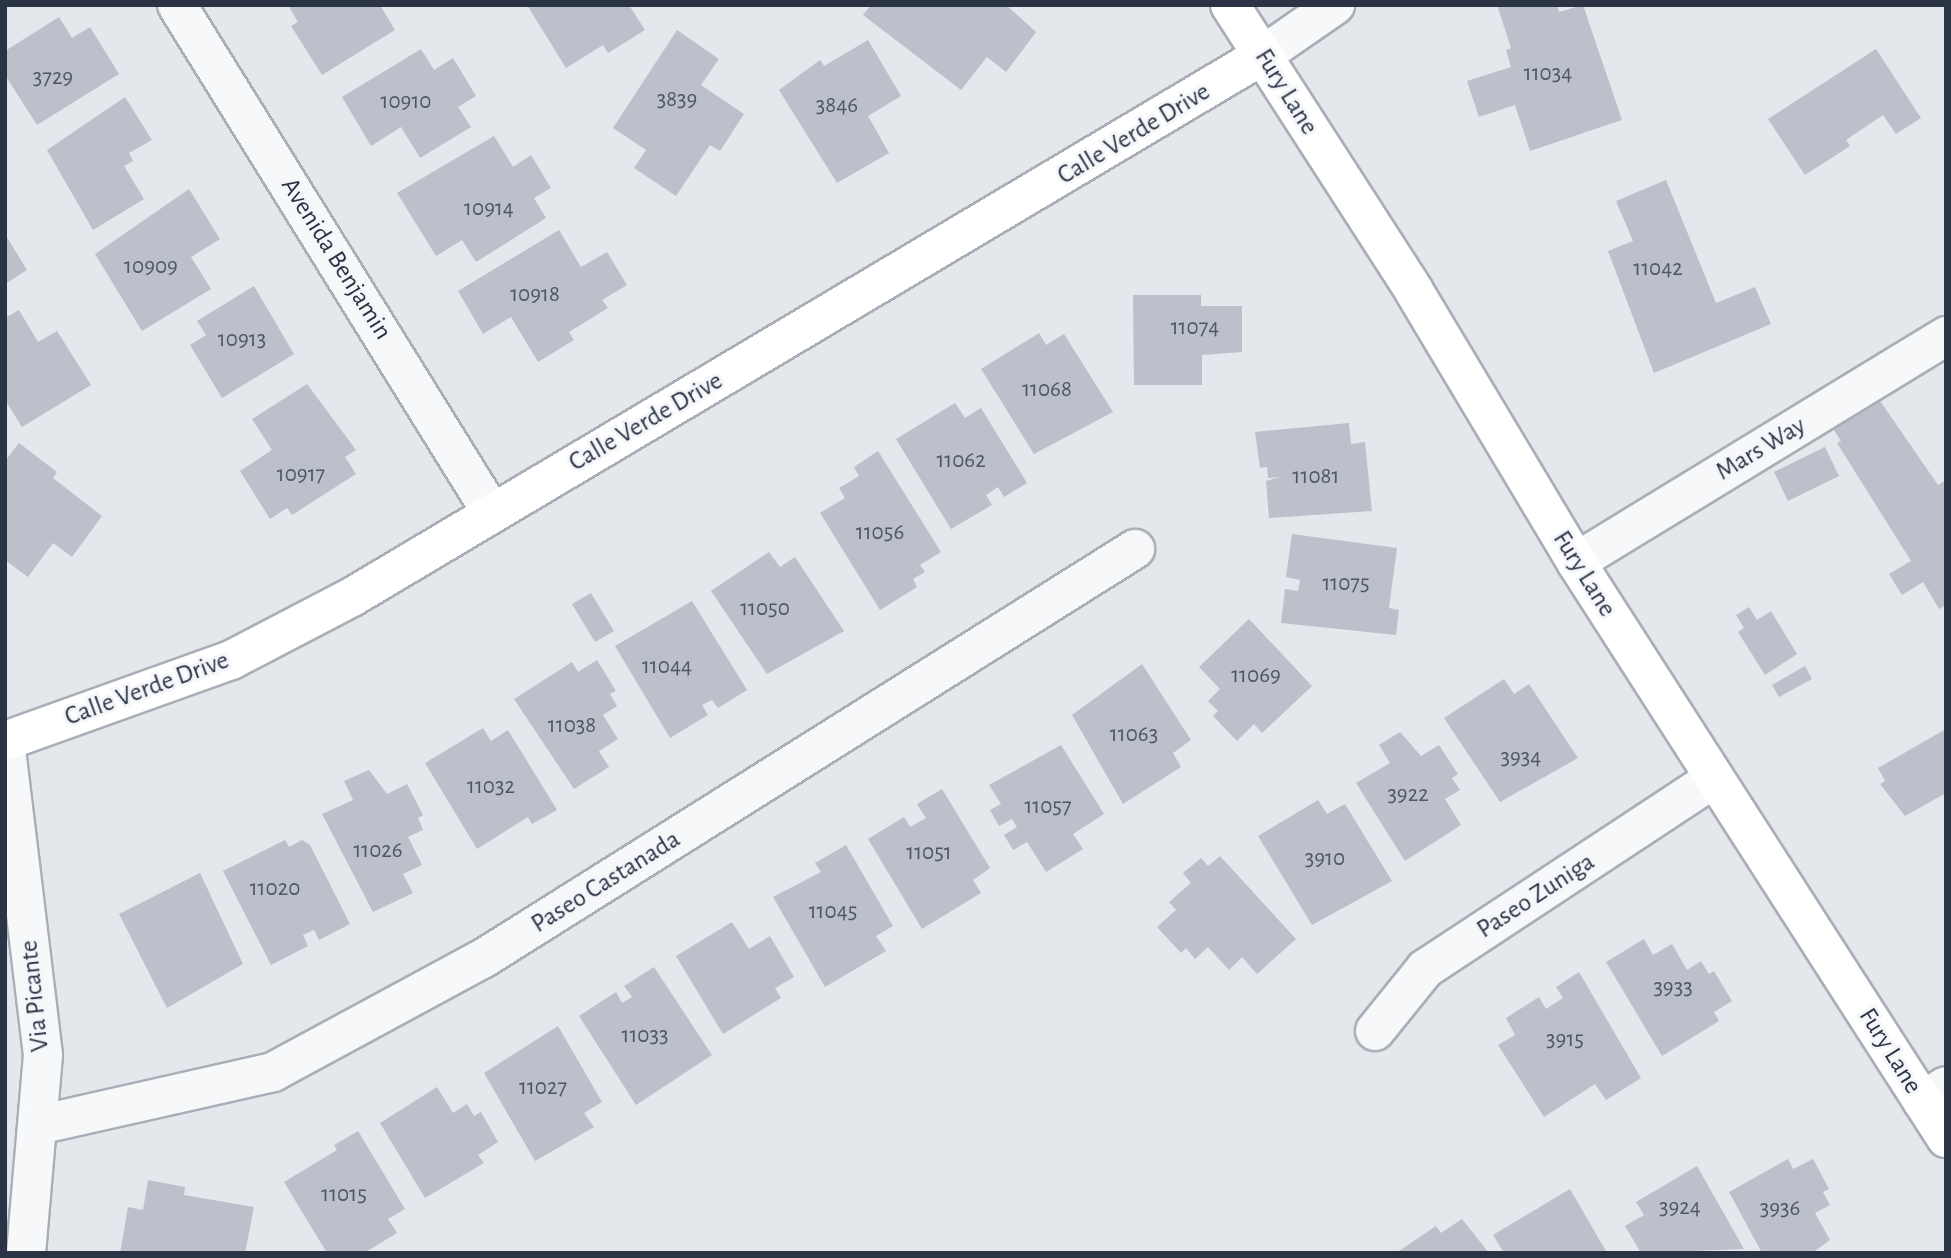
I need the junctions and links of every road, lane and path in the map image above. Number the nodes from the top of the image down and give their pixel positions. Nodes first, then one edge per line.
1 (177, 5) edge
2 (1230, 5) edge
3 (1335, 5) edge
4 (1263, 55) junction
5 (1946, 336) edge
6 (492, 513) junction
7 (1135, 549) dead end
8 (1576, 562) junction
9 (5, 741) edge
10 (1713, 779) junction
11 (1375, 1031) dead end
12 (1934, 1093) edge
13 (38, 1125) junction
14 (1946, 1138) edge
15 (26, 1253) edge

1 - 6 street, Avenida Benjamin
2 - 4 main road, Fury Lane
3 - 4 street
4 - 6 main road, Calle Verde Drive
4 - 8 main road, Fury Lane
5 - 8 street, Mars Way
6 - 9 main road, Calle Verde Drive
7 - 13 street, Paseo Castanada
8 - 10 main road, Fury Lane
9 - 13 street, Via Picante
10 - 11 street, Paseo Zuniga
10 - 12 main road, Fury Lane
12 - 14 main road, Fury Lane
13 - 15 street, Via Picante

